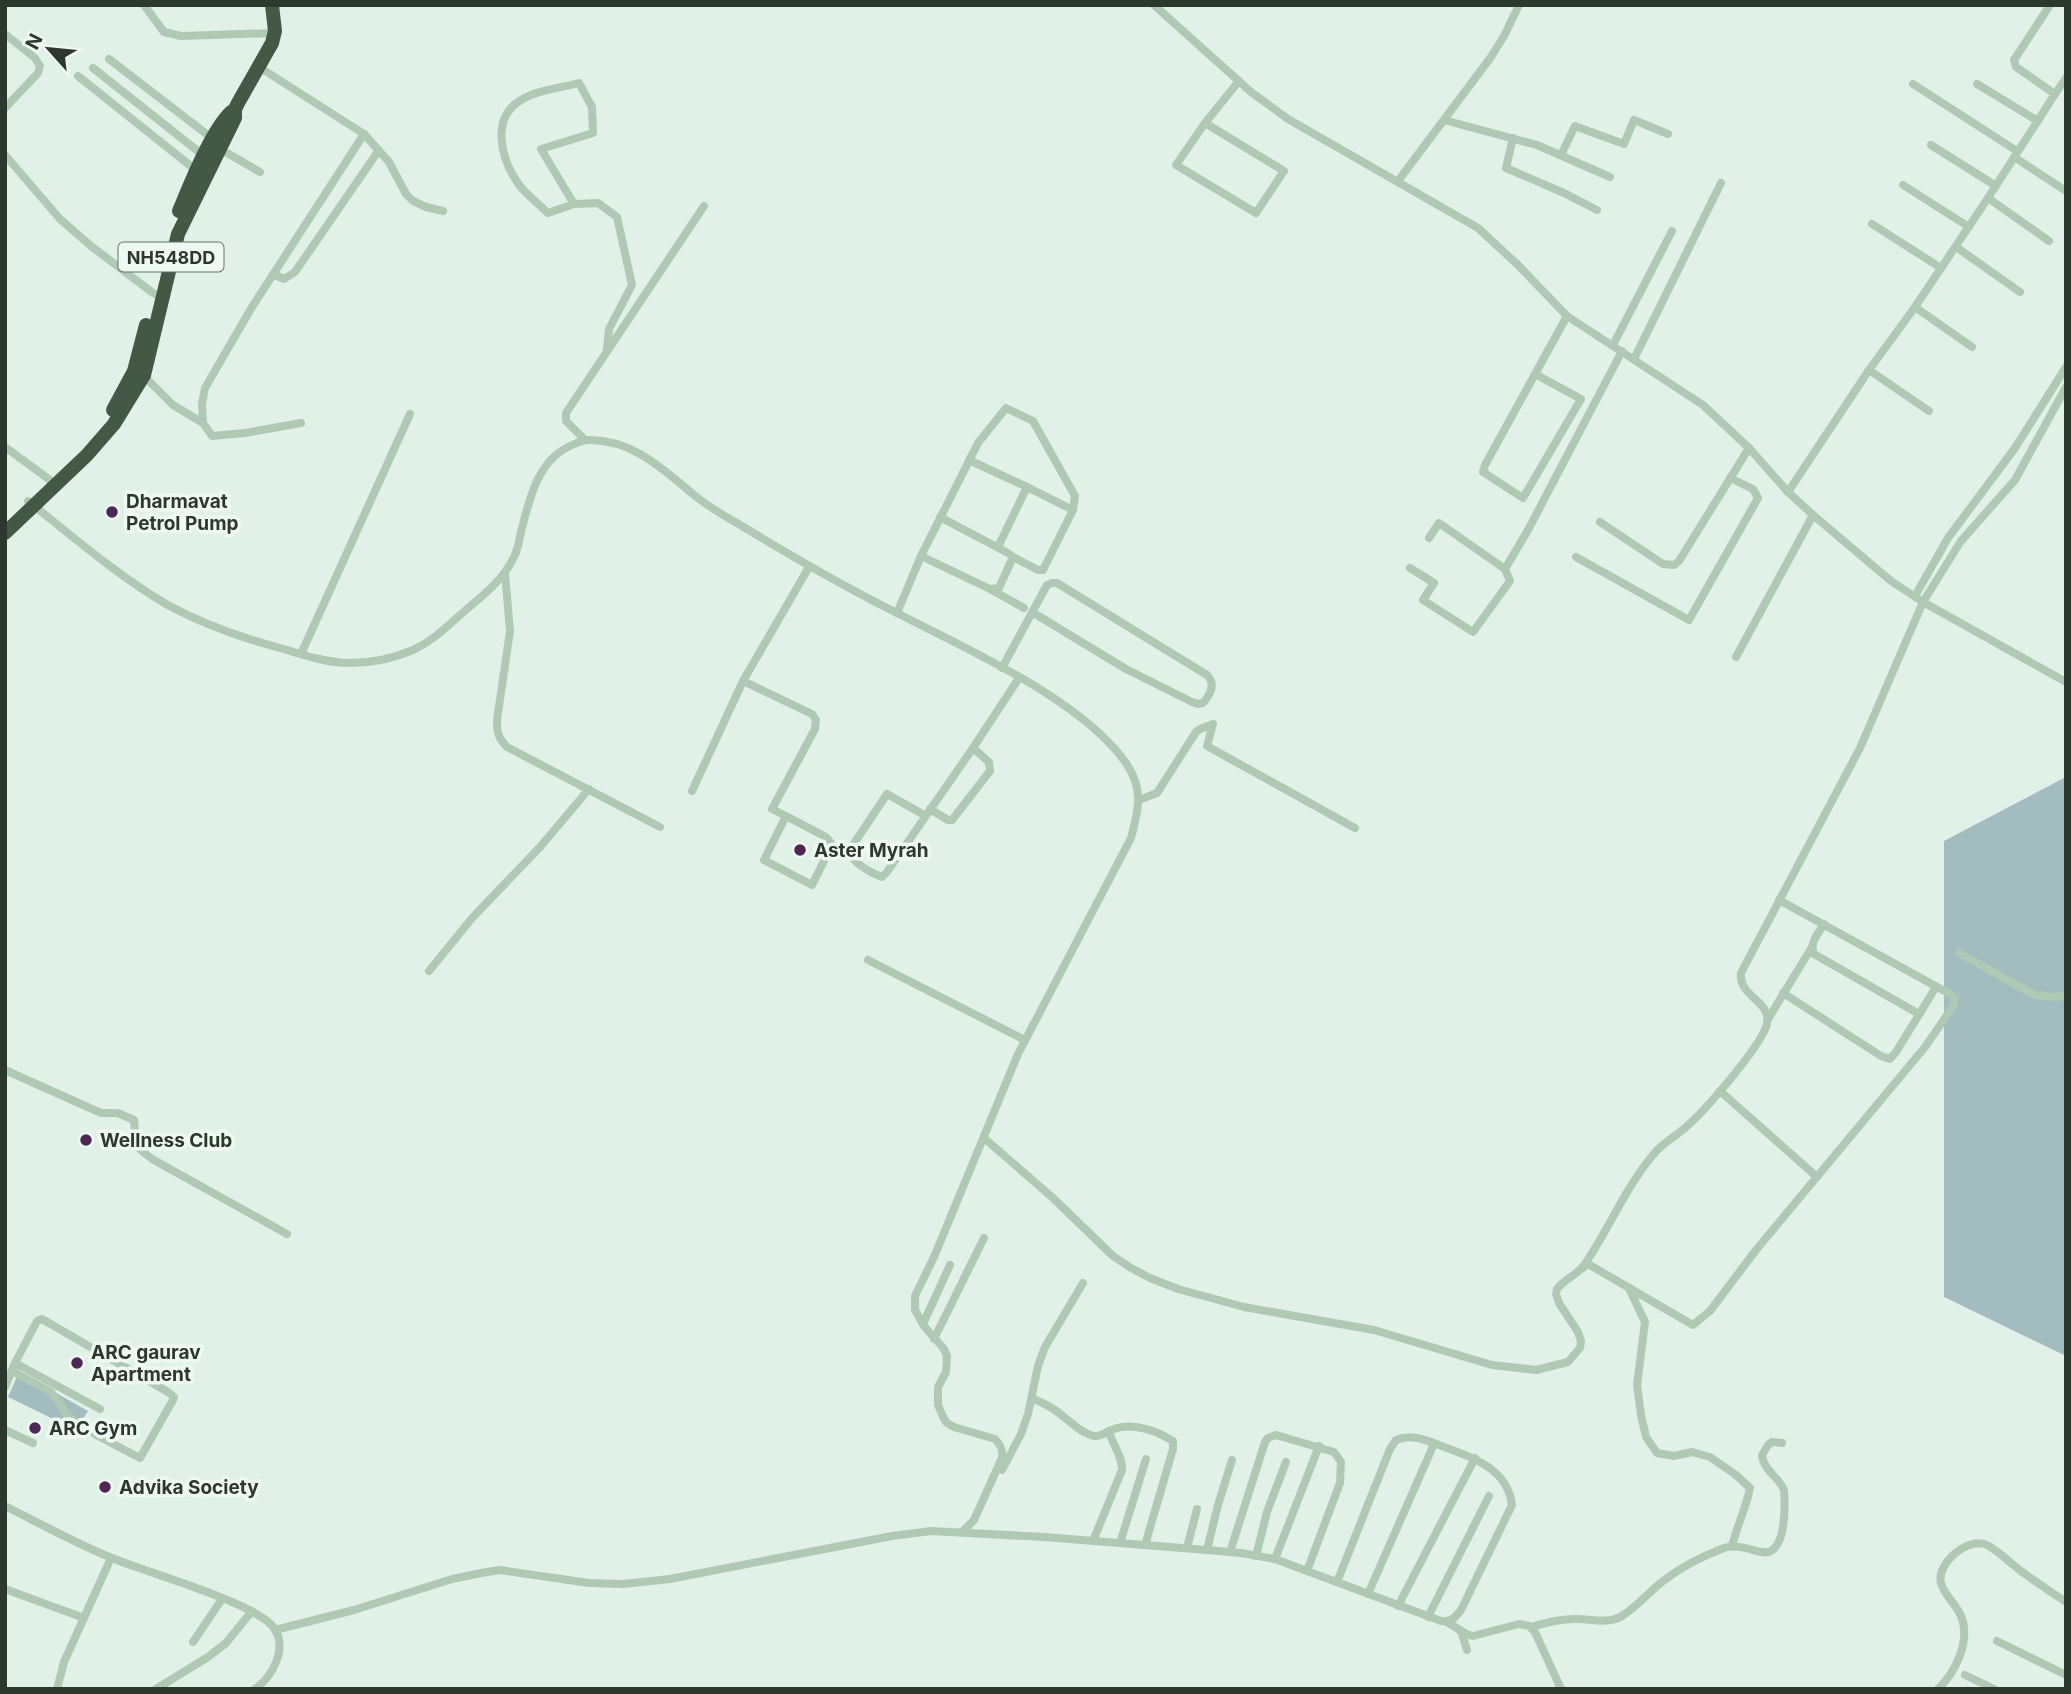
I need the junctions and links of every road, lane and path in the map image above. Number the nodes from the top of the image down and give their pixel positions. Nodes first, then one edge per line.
1 (144, 5) edge
2 (1154, 5) edge
3 (1519, 5) edge
4 (272, 6) edge
5 (2048, 6) edge
6 (274, 27) junction
7 (5, 34) edge
8 (109, 59) dead end
9 (259, 67) junction
10 (93, 68) dead end
11 (78, 76) dead end
12 (2066, 78) edge
13 (1239, 81) junction
14 (1913, 84) dead end
15 (1977, 84) dead end
16 (2055, 94) junction
17 (5, 108) edge
18 (1444, 120) junction
19 (2038, 121) junction
20 (1205, 123) junction
21 (364, 134) junction
22 (1668, 134) dead end
23 (1513, 138) junction
24 (216, 144) junction
25 (1931, 145) dead end
26 (379, 150) junction
27 (2016, 154) junction
28 (5, 155) edge
29 (1561, 155) junction
30 (202, 166) junction
31 (260, 173) dead end
32 (1610, 177) dead end
33 (1398, 181) junction
34 (1721, 183) dead end
35 (1903, 185) dead end
36 (1996, 186) junction
37 (2066, 191) edge
38 (1988, 198) junction
39 (574, 204) junction
40 (704, 206) dead end
41 (1597, 210) dead end
42 (443, 211) dead end
43 (1872, 224) dead end
44 (1969, 227) junction
45 (1672, 231) dead end
46 (2049, 241) dead end
47 (1956, 247) junction
48 (1941, 268) junction
49 (273, 274) junction
50 (2020, 292) dead end
51 (157, 295) junction
52 (1915, 307) junction
53 (1567, 316) junction
54 (1613, 345) junction
55 (1972, 347) dead end
56 (1622, 351) junction
57 (607, 352) junction
58 (1634, 359) junction
59 (2066, 367) edge
60 (1869, 370) junction
61 (139, 373) junction
62 (1535, 374) junction
63 (2066, 387) edge
64 (1929, 411) dead end
65 (117, 412) junction
66 (411, 414) dead end
67 (301, 422) dead end
68 (202, 423) junction
69 (585, 440) junction
70 (5, 447) edge
71 (1749, 448) junction
72 (970, 460) junction
73 (1730, 478) junction
74 (50, 480) junction
75 (1027, 486) junction
76 (1788, 492) junction
77 (31, 503) junction
78 (1073, 510) junction
79 (1813, 515) junction
80 (940, 517) junction
81 (5, 521) edge
82 (1600, 522) dead end
83 (5, 533) edge
84 (1429, 537) dead end
85 (998, 547) junction
86 (922, 555) junction
87 (1013, 557) junction
88 (1576, 557) dead end
89 (809, 567) junction
90 (1410, 568) dead end
91 (1505, 569) junction
92 (505, 573) junction
93 (990, 589) junction
94 (1915, 596) junction
95 (1923, 602) junction
96 (1028, 610) junction
97 (897, 613) junction
98 (301, 654) junction
99 (1736, 657) dead end
100 (1002, 668) junction
101 (1018, 678) junction
102 (743, 681) junction
103 (2066, 682) edge
104 (973, 748) junction
105 (589, 789) junction
106 (692, 791) dead end
107 (1139, 800) junction
108 (928, 813) junction
109 (786, 816) junction
110 (660, 827) dead end
111 (1355, 828) dead end
112 (1779, 900) junction
113 (1824, 924) junction
114 (1812, 947) junction
115 (1959, 953) dead end
116 (868, 960) dead end
117 (429, 971) dead end
118 (1936, 987) junction
119 (1783, 993) junction
120 (2066, 995) edge
121 (1919, 1014) junction
122 (1768, 1019) junction
123 (1025, 1040) junction
124 (5, 1070) edge
125 (1720, 1091) junction
126 (984, 1138) junction
127 (1817, 1177) junction
128 (287, 1234) dead end
129 (984, 1238) dead end
130 (950, 1265) dead end
131 (1583, 1268) junction
132 (1083, 1283) dead end
133 (1629, 1288) junction
134 (923, 1324) junction
135 (934, 1339) junction
136 (13, 1367) junction
137 (5, 1387) edge
138 (1032, 1398) junction
139 (100, 1409) dead end
140 (5, 1430) edge
141 (1109, 1431) junction
142 (999, 1442) junction
143 (33, 1443) dead end
144 (1782, 1443) dead end
145 (1434, 1444) junction
146 (1319, 1446) junction
147 (1014, 1447) junction
148 (1475, 1458) junction
149 (1146, 1459) dead end
150 (1232, 1460) dead end
151 (1286, 1462) dead end
152 (1489, 1496) dead end
153 (5, 1506) edge
154 (1197, 1510) dead end
155 (962, 1532) junction
156 (972, 1532) junction
157 (1093, 1541) junction
158 (1120, 1543) junction
159 (1144, 1545) junction
160 (1732, 1546) junction
161 (1187, 1548) junction
162 (1207, 1550) junction
163 (1230, 1552) junction
164 (1256, 1556) junction
165 (111, 1558) junction
166 (1275, 1559) junction
167 (1307, 1570) junction
168 (1336, 1581) junction
169 (5, 1589) edge
170 (1368, 1594) junction
171 (222, 1599) junction
172 (2066, 1602) edge
173 (1398, 1606) junction
174 (252, 1611) junction
175 (1428, 1617) junction
176 (84, 1618) junction
177 (1447, 1622) junction
178 (1531, 1627) junction
179 (275, 1630) junction
180 (1461, 1631) junction
181 (193, 1642) dead end
182 (1997, 1642) dead end
183 (1467, 1650) dead end
184 (1965, 1675) dead end
185 (2066, 1675) edge
186 (57, 1689) edge
187 (156, 1689) edge
188 (255, 1689) edge
189 (1561, 1689) edge
190 (1938, 1689) edge
191 (1994, 1689) edge

1 - 6 street
2 - 13 street
3 - 18 street
4 - 6 highway
5 - 16 street
6 - 9 highway, NH548DD
7 - 17 street
8 - 24 street
9 - 21 street
9 - 24 highway, NH548DD
10 - 30 street
11 - 30 street
12 - 16 street
13 - 20 street
13 - 33 street
14 - 27 street
15 - 19 street
16 - 19 street
18 - 23 street
18 - 33 street
19 - 27 street
20 - 20 street
21 - 26 street
21 - 49 street
22 - 29 street
23 - 29 street
23 - 41 street
24 - 30 highway, NH548DD
24 - 31 street
25 - 36 street
26 - 42 street
26 - 49 street
27 - 36 street
27 - 37 street
28 - 51 street
29 - 32 street
30 - 51 highway, NH548DD
33 - 53 street
34 - 58 street
35 - 44 street
36 - 38 street
38 - 44 street
38 - 46 street
39 - 39 street
39 - 57 street
40 - 57 street
43 - 48 street
44 - 47 street
45 - 54 street
47 - 48 street
47 - 50 street
48 - 52 street
49 - 68 street
51 - 61 highway, NH548DD
52 - 55 street
52 - 60 street
53 - 54 street
53 - 62 street
54 - 56 street
56 - 58 street
56 - 91 street
57 - 69 street
58 - 71 street
59 - 94 street
60 - 64 street
60 - 76 street
61 - 65 highway, NH548DD
61 - 68 street
62 - 62 street
63 - 95 street
65 - 74 highway, NH548DD
65 - 77 highway, NH548DD
66 - 98 street
67 - 68 street
69 - 89 street
69 - 92 street
70 - 74 street
71 - 73 street
71 - 76 street
72 - 75 street
72 - 78 street
72 - 80 street
73 - 82 street
73 - 88 street
74 - 77 highway, NH548DD
75 - 78 street
75 - 85 street
76 - 79 street
77 - 81 highway, NH548DD
77 - 83 highway, NH548DD
77 - 98 street
78 - 87 street
79 - 94 street
79 - 99 street
80 - 85 street
80 - 86 street
84 - 91 street
85 - 87 street
86 - 93 street
86 - 97 street
87 - 93 street
89 - 97 street
89 - 102 street
90 - 91 street
92 - 98 street
92 - 105 street
93 - 96 street
94 - 95 street
95 - 103 street
95 - 112 street
96 - 96 street
96 - 100 street
97 - 100 street
100 - 101 street
101 - 104 street
101 - 107 street
102 - 106 street
102 - 109 street
104 - 108 street
104 - 108 street
105 - 110 street
105 - 117 street
107 - 111 street
107 - 123 street
108 - 108 street
109 - 109 street
112 - 113 street
112 - 122 street
113 - 114 street
113 - 118 street
114 - 119 street
114 - 121 street
115 - 120 street
116 - 123 street
118 - 121 street
118 - 127 street
119 - 121 street
119 - 122 street
122 - 125 street
123 - 126 street
124 - 128 street
125 - 127 street
125 - 131 street
126 - 131 street
126 - 134 street
127 - 133 street
129 - 135 street
130 - 134 street
131 - 133 street
132 - 138 street
133 - 160 street
134 - 135 street
135 - 142 street
136 - 136 street
136 - 137 street
136 - 139 street
138 - 141 street
138 - 147 street
140 - 143 street
141 - 157 street
141 - 159 street
142 - 147 street
142 - 155 street
144 - 160 street
145 - 148 street
145 - 168 street
145 - 170 street
146 - 163 street
146 - 166 street
146 - 167 street
147 - 156 street
148 - 173 street
148 - 177 street
149 - 158 street
150 - 162 street
151 - 164 street
152 - 175 street
153 - 165 street
154 - 161 street
155 - 156 street
155 - 179 street
156 - 157 street
157 - 158 street
158 - 159 street
159 - 161 street
160 - 178 street
161 - 162 street
162 - 163 street
163 - 164 street
164 - 166 street
165 - 171 street
165 - 176 street
166 - 167 street
167 - 168 street
168 - 170 street
169 - 176 street
170 - 173 street
171 - 174 street
171 - 181 street
172 - 190 street
173 - 175 street
174 - 179 street
174 - 187 street
175 - 177 street
176 - 186 street
177 - 180 street
178 - 180 street
178 - 189 street
179 - 188 street
180 - 183 street
182 - 185 street
184 - 191 street

